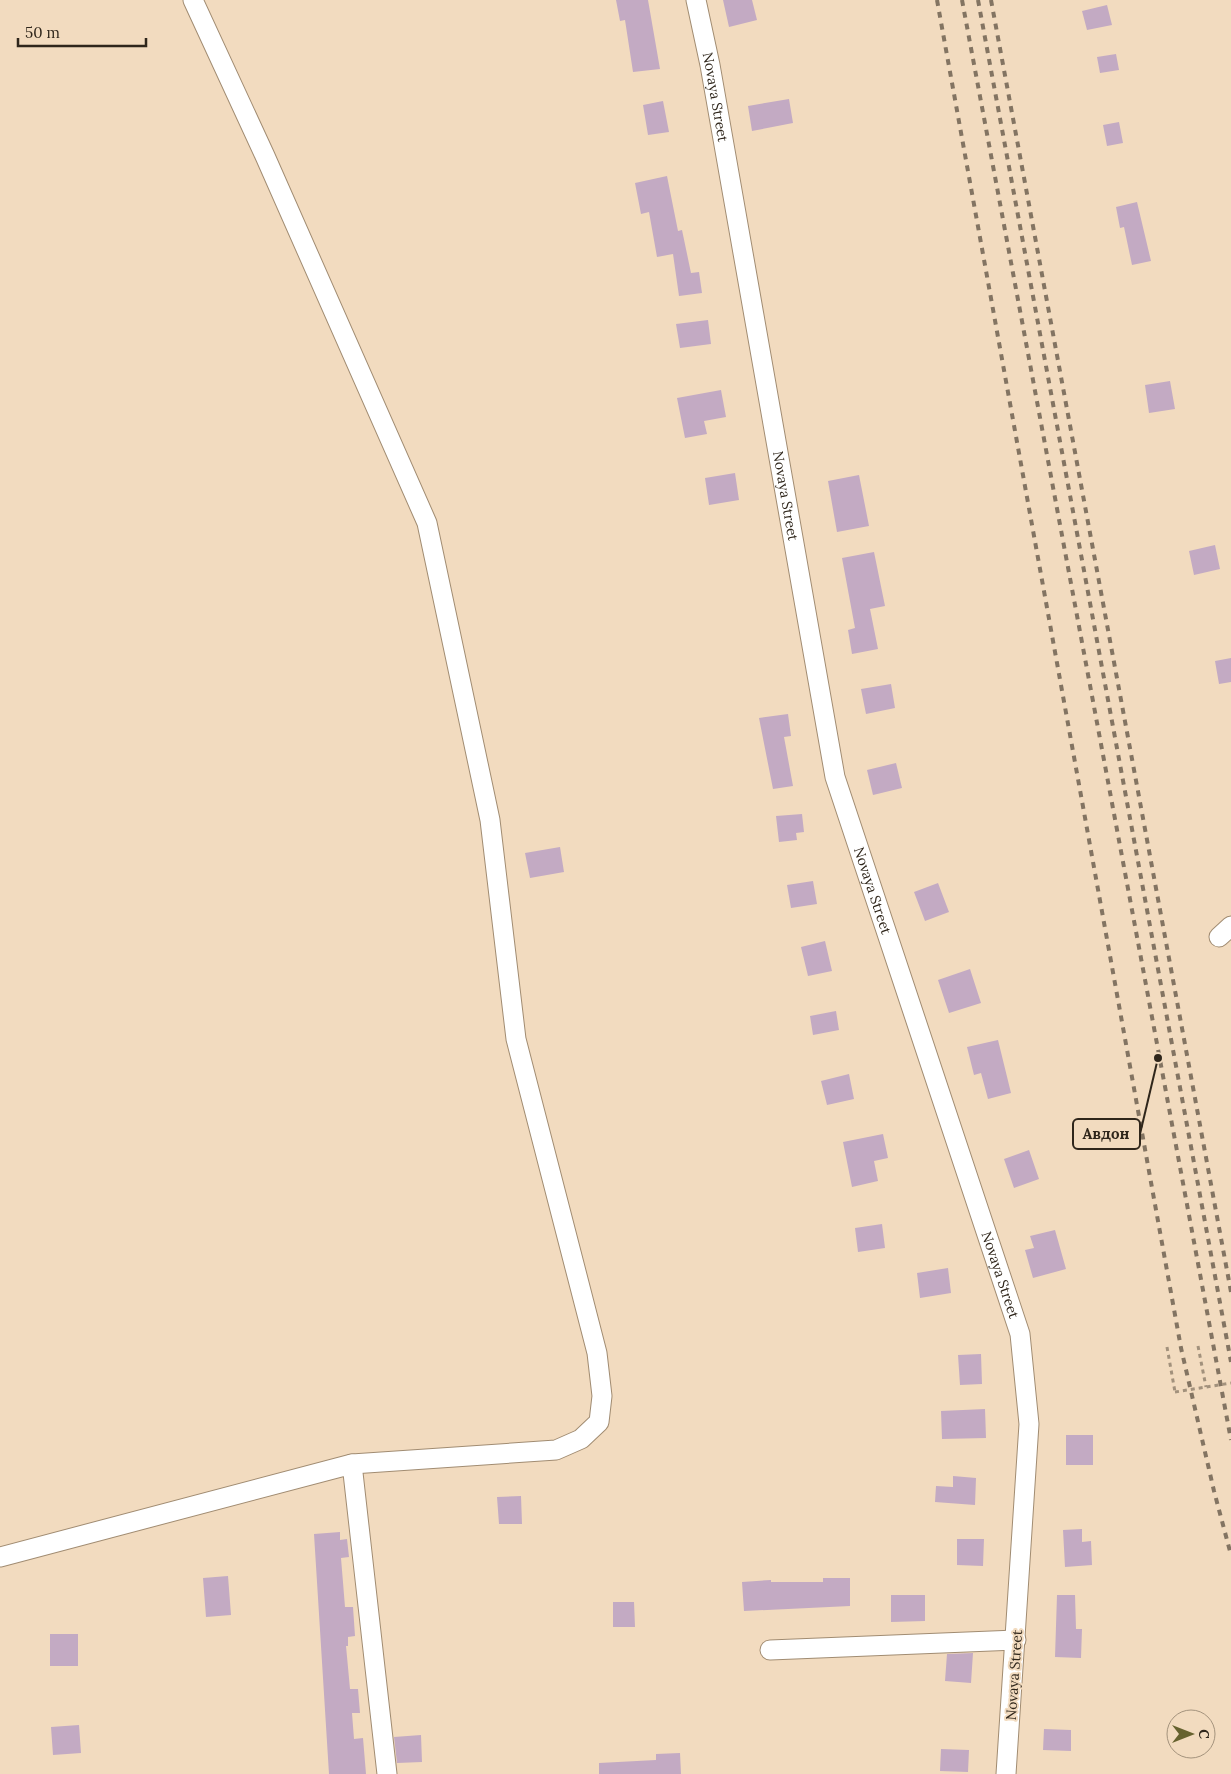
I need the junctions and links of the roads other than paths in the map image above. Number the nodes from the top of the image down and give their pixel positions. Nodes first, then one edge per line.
1 (193, 0) edge
2 (696, 0) edge
3 (352, 1464) junction
4 (0, 1557) edge
5 (1016, 1640) junction
6 (770, 1650) dead end
7 (387, 1774) edge
8 (1006, 1774) edge

1 - 3 street
2 - 5 street, Novaya Street
3 - 4 street
3 - 7 street
5 - 6 street
5 - 8 street, Novaya Street

